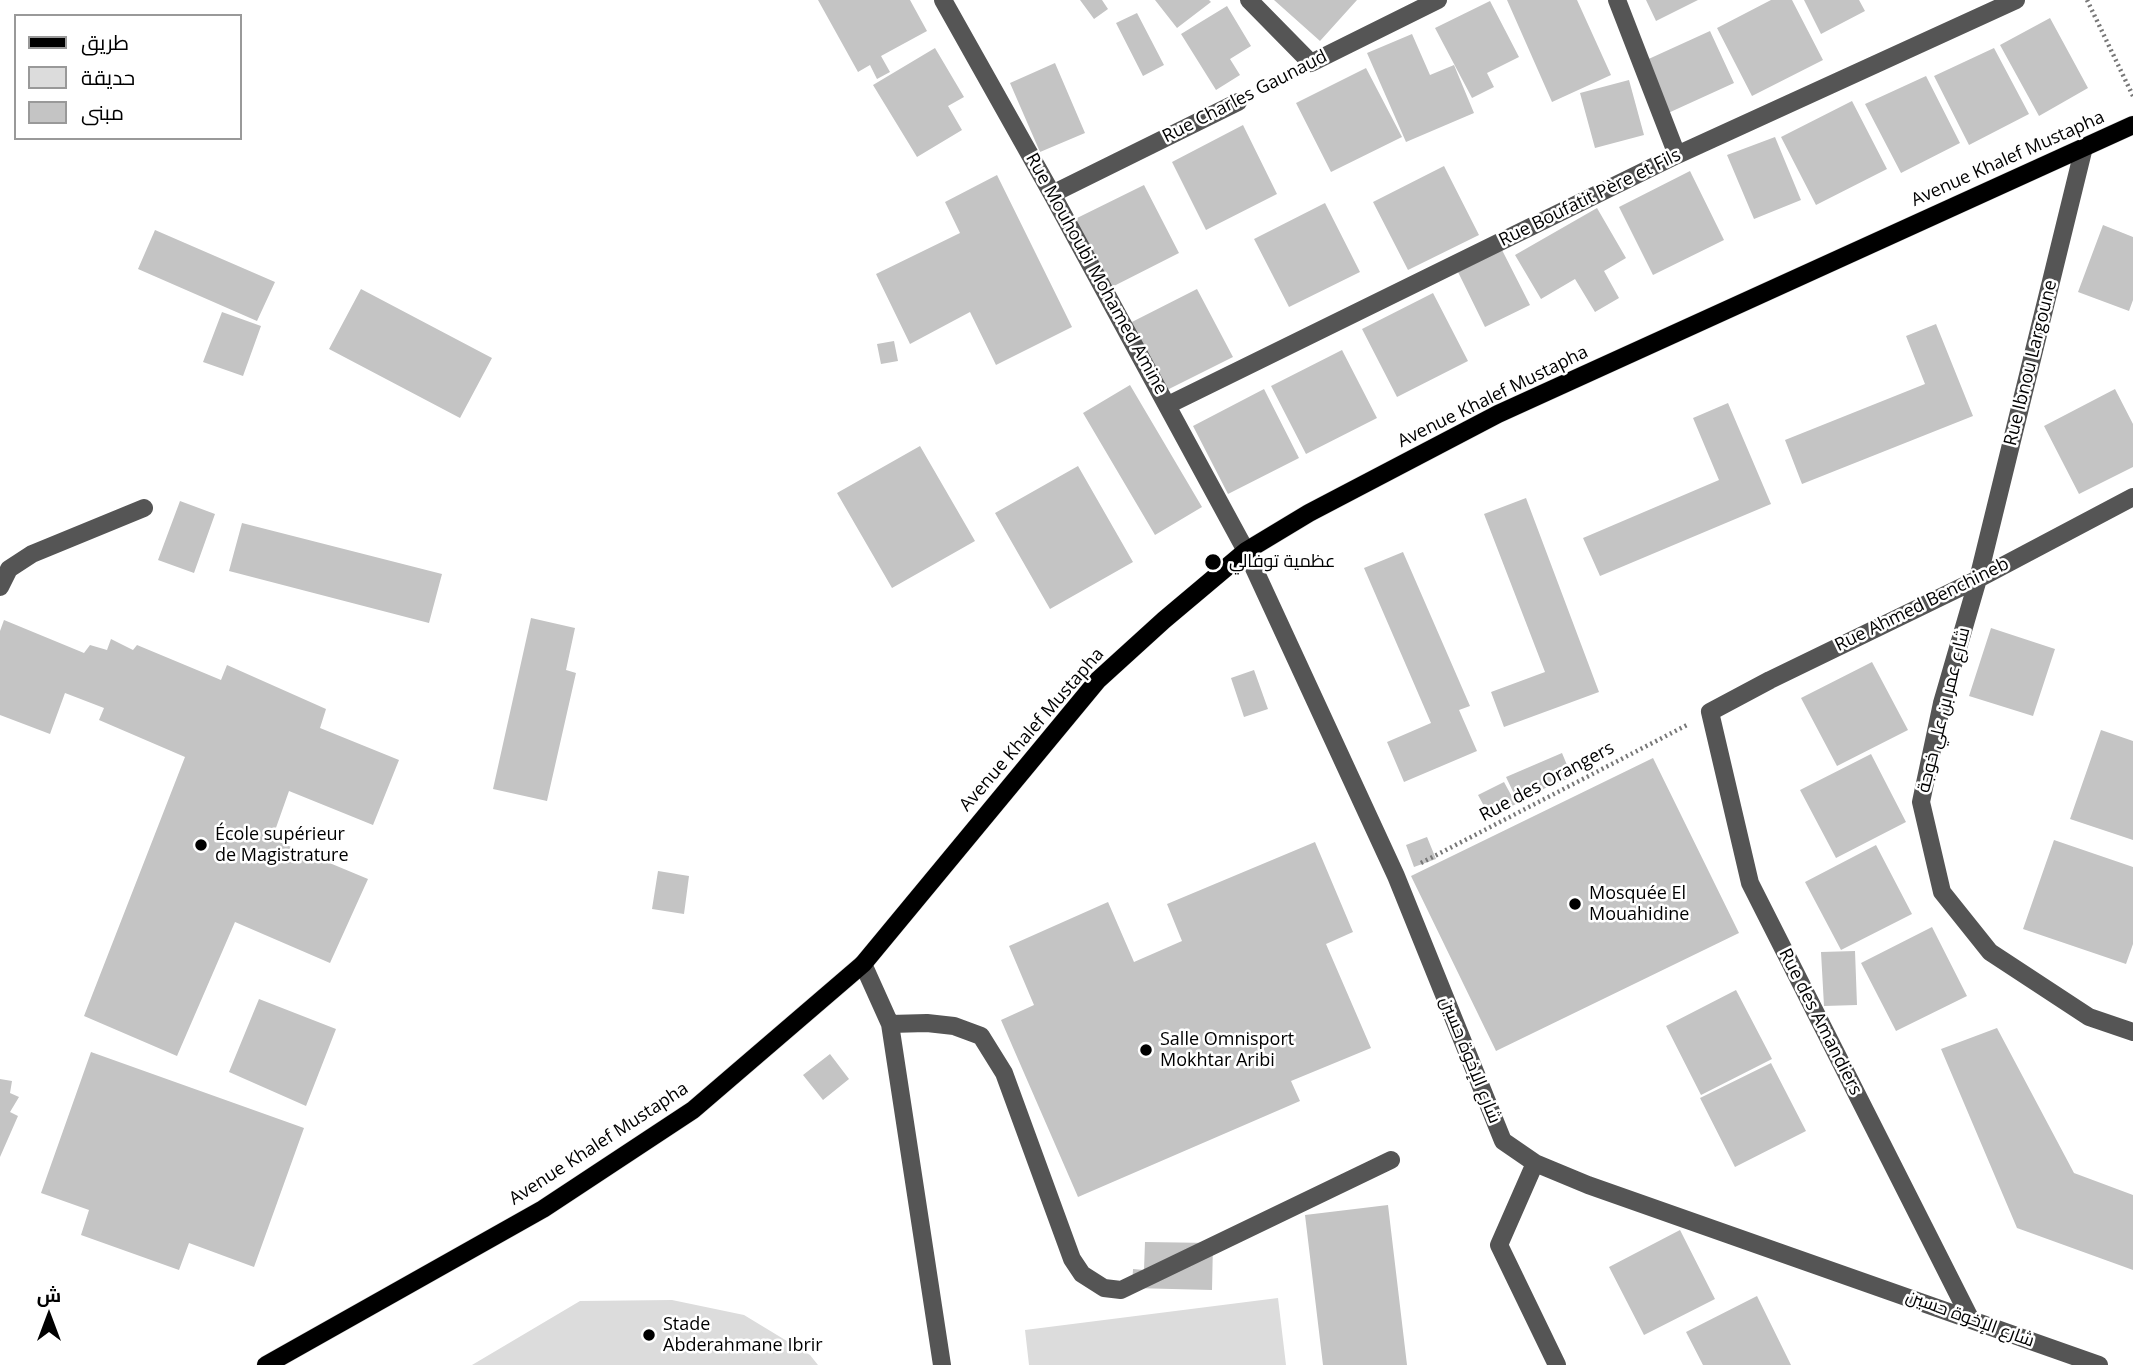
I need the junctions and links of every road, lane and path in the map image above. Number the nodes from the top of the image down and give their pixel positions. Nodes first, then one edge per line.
1 (943, 0) edge
2 (1249, 0) edge
3 (1438, 0) edge
4 (1617, 0) edge
5 (2015, 0) edge
6 (2087, 0) edge
7 (1311, 63) junction
8 (2133, 96) edge
9 (1238, 102) joint
10 (2133, 125) edge
11 (2084, 147) junction
12 (1677, 155) junction
13 (1052, 194) junction
14 (1168, 405) junction
15 (2133, 497) edge
16 (144, 508) dead end
17 (1246, 551) junction
18 (1978, 579) junction
19 (0, 587) edge
20 (1710, 712) junction
21 (1396, 876) junction
22 (863, 964) junction
23 (890, 1024) junction
24 (2133, 1032) edge
25 (1391, 1160) dead end
26 (1535, 1163) junction
27 (1970, 1318) junction
28 (266, 1365) edge
29 (942, 1365) edge
30 (1557, 1365) edge
31 (2099, 1365) edge

1 - 13 street, Rue Mouhoubi Mohamed Amine
2 - 7 street
3 - 7 street, Rue Charles Gaunaud
4 - 12 street
5 - 12 street, Rue Boufatit Père et Fils
6 - 8 path
7 - 9 path, Rue Charles Gaunaud
9 - 13 street, Rue Charles Gaunaud
10 - 11 main road, Avenue Khalef Mustapha
11 - 17 main road, Avenue Khalef Mustapha
11 - 18 street, Rue Ibnou Largoune
12 - 14 street, Rue Boufatit Père et Fils
13 - 14 street, Rue Mouhoubi Mohamed Amine
14 - 17 street, Rue Mouhoubi Mohamed Amine
15 - 18 street, Rue Ahmed Benchineb
16 - 19 street
17 - 21 street, شارع الإخوة حسين
17 - 22 main road, Avenue Khalef Mustapha
18 - 20 street, Rue Ahmed Benchineb
18 - 24 street, شارع عمر بن علي خوجة
20 - 21 path, Rue des Orangers
20 - 27 street, Rue des Amandiers
21 - 26 street, شارع الإخوة حسين
22 - 23 street
22 - 28 main road, Avenue Khalef Mustapha
23 - 25 street
23 - 29 street
26 - 27 street, شارع الإخوة حسين
26 - 30 street
27 - 31 street, شارع الإخوة حسين

